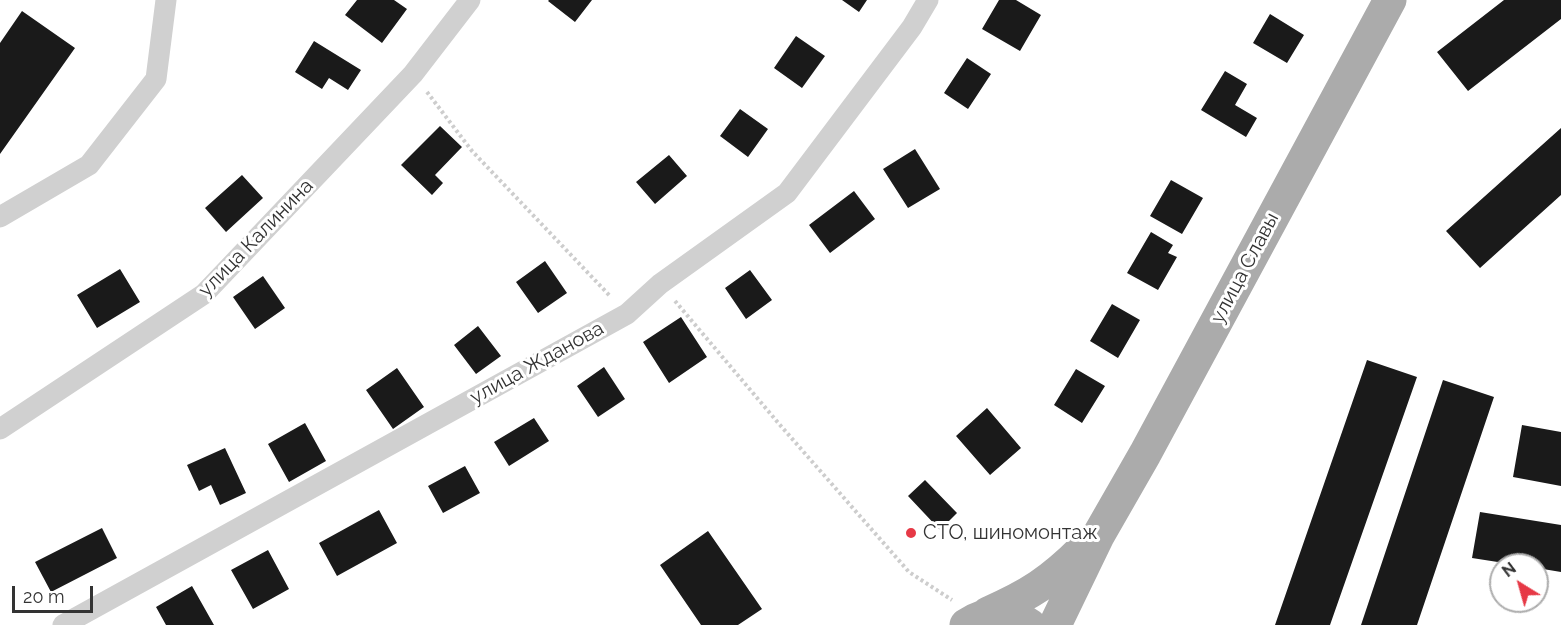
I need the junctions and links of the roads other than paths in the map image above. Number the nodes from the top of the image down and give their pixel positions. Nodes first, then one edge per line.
1 (166, 0) edge
2 (470, 0) edge
3 (928, 0) edge
4 (1390, 0) edge
5 (0, 218) edge
6 (0, 429) edge
7 (1098, 536) junction
8 (977, 619) edge
9 (63, 625) edge
10 (1030, 625) edge
11 (1055, 625) edge

1 - 5 street
2 - 6 street, улица Калинина
3 - 9 street, улица Жданова
4 - 7 main road, улица Славы
7 - 8 main road
7 - 11 main road
8 - 10 main road

